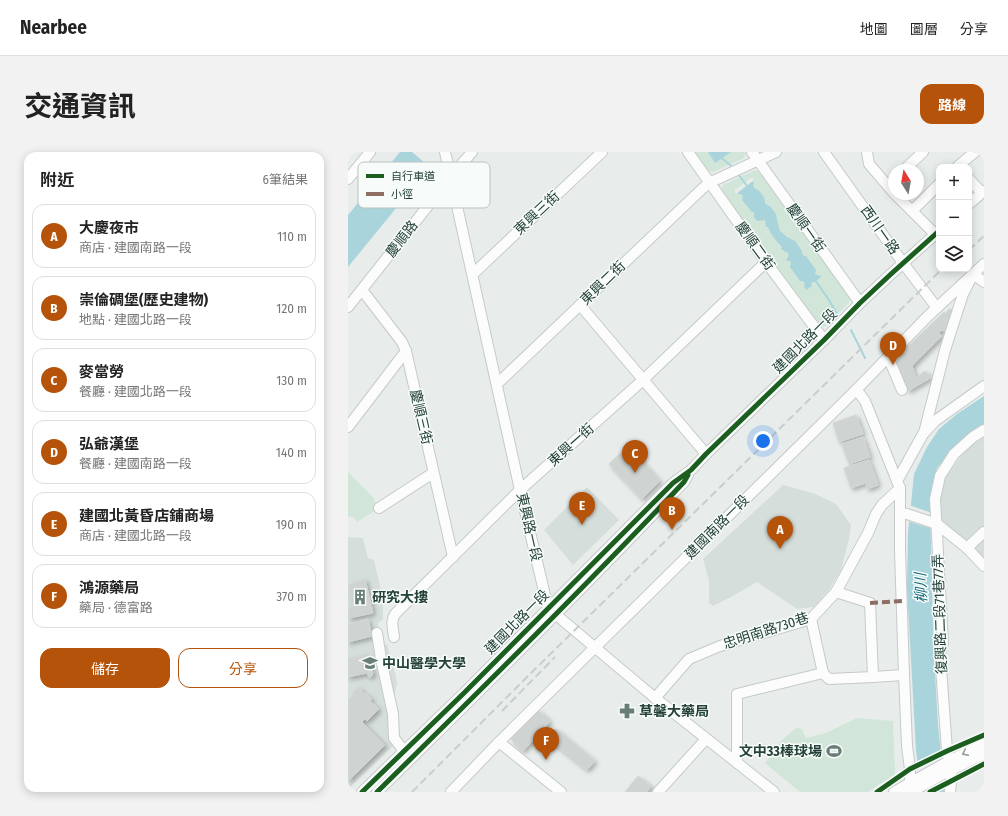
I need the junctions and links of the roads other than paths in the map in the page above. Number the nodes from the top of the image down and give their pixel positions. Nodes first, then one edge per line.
1 (370, 152) edge
2 (445, 152) edge
3 (472, 152) edge
4 (602, 152) edge
5 (688, 152) edge
6 (776, 152) edge
7 (824, 152) edge
8 (867, 152) edge
9 (923, 152) edge
10 (976, 152) edge
11 (755, 156) edge
12 (362, 162) edge
13 (447, 162) edge
14 (464, 162) edge
15 (910, 164) edge
16 (962, 164) edge
17 (358, 167) edge
18 (348, 180) edge
19 (972, 182) edge
20 (710, 183) junction
21 (888, 184) edge
22 (936, 187) edge
23 (983, 192) edge
24 (902, 200) edge
25 (972, 201) edge
26 (426, 208) edge
27 (457, 208) edge
28 (912, 211) junction
29 (936, 231) edge
30 (936, 233) edge
31 (766, 262) junction
32 (903, 263) junction
33 (984, 264) edge
34 (472, 274) junction
35 (973, 274) junction
36 (984, 282) edge
37 (362, 290) junction
38 (860, 303) junction
39 (580, 305) junction
40 (348, 307) edge
41 (937, 308) junction
42 (824, 340) junction
43 (406, 351) junction
44 (888, 356) junction
45 (643, 380) junction
46 (497, 384) junction
47 (984, 386) edge
48 (856, 390) junction
49 (902, 390) dead end
50 (348, 427) edge
51 (984, 430) edge
52 (923, 434) junction
53 (706, 454) junction
54 (433, 473) junction
55 (898, 485) junction
56 (520, 490) junction
57 (379, 508) dead end
58 (904, 514) junction
59 (936, 524) junction
60 (984, 532) edge
61 (967, 548) junction
62 (453, 557) junction
63 (984, 566) edge
64 (836, 592) junction
65 (552, 611) junction
66 (811, 619) junction
67 (376, 633) dead end
68 (394, 637) dead end
69 (594, 648) junction
70 (823, 673) junction
71 (904, 675) junction
72 (873, 678) junction
73 (655, 698) junction
74 (706, 739) junction
75 (499, 742) junction
76 (984, 744) edge
77 (404, 751) junction
78 (984, 754) edge
79 (736, 763) junction
80 (948, 766) junction
81 (912, 787) edge
82 (661, 791) edge
83 (362, 792) edge
84 (377, 792) edge
85 (451, 792) edge
86 (561, 792) edge
87 (774, 792) edge
88 (894, 792) edge
89 (950, 792) edge

1 - 12 street
2 - 13 street, 東興路一段
3 - 14 street, 慶順路
4 - 34 street, 東興三街
5 - 20 street, 慶順二街
6 - 11 street
7 - 32 street, 西川一路
8 - 21 street
9 - 15 street
10 - 16 street
11 - 20 street, 東興二街
11 - 38 street, 慶順一街
17 - 18 street
19 - 23 street
20 - 31 street, 慶順二街
20 - 39 street, 東興二街
22 - 28 street
23 - 25 street
24 - 28 street
26 - 37 street, 慶順路
27 - 34 street, 東興路一段
28 - 29 street
30 - 32 street, 建國北路一段
31 - 42 street, 慶順二街
31 - 45 street, 東興一街
32 - 38 street, 建國北路一段
32 - 41 street, 西川一路
33 - 35 street, 建國南路一段
34 - 46 street, 東興路一段
35 - 36 street
35 - 41 street, 建國南路一段
35 - 52 street
37 - 40 street, 慶順路
37 - 43 street, 慶順三街
38 - 42 street, 建國北路一段
39 - 45 street
39 - 46 street, 東興二街
41 - 44 street, 建國南路一段
42 - 53 street, 建國北路一段
43 - 50 street
43 - 54 street, 慶順三街
44 - 48 street, 建國南路一段
44 - 49 street
45 - 53 street
45 - 56 street, 東興一街
46 - 56 street, 東興路一段
47 - 52 street, 忠明南路730巷
48 - 55 street
48 - 69 street, 建國南路一段
51 - 59 street, 復興路二段71巷77弄
52 - 55 street, 忠明南路730巷
53 - 65 street, 建國北路一段
54 - 57 street
54 - 62 street, 慶順三街
55 - 58 street, 忠明南路730巷
55 - 64 street, 忠明南路730巷
56 - 62 street, 東興一街
56 - 65 street, 東興路一段
58 - 59 street
58 - 71 street, 忠明南路730巷
59 - 61 street
59 - 80 street, 復興路二段71巷77弄
60 - 61 street
61 - 63 street
62 - 68 street, 東興一街
64 - 66 street, 忠明南路730巷
64 - 72 street
65 - 69 street
65 - 77 street, 建國北路一段
65 - 84 street, 建國北路一段
66 - 70 street
66 - 73 street, 忠明南路730巷
67 - 77 street
69 - 73 street
69 - 75 street, 建國南路一段
70 - 72 street
70 - 79 street
71 - 72 street
71 - 81 street, 忠明南路730巷
73 - 74 street
74 - 79 street
74 - 82 street
75 - 85 street, 建國南路一段
75 - 86 street
76 -> 80 street
77 - 83 street, 建國北路一段
78 - 80 street
79 - 87 street
80 - 81 street
80 - 89 street, 復興路二段71巷77弄
81 - 88 street

